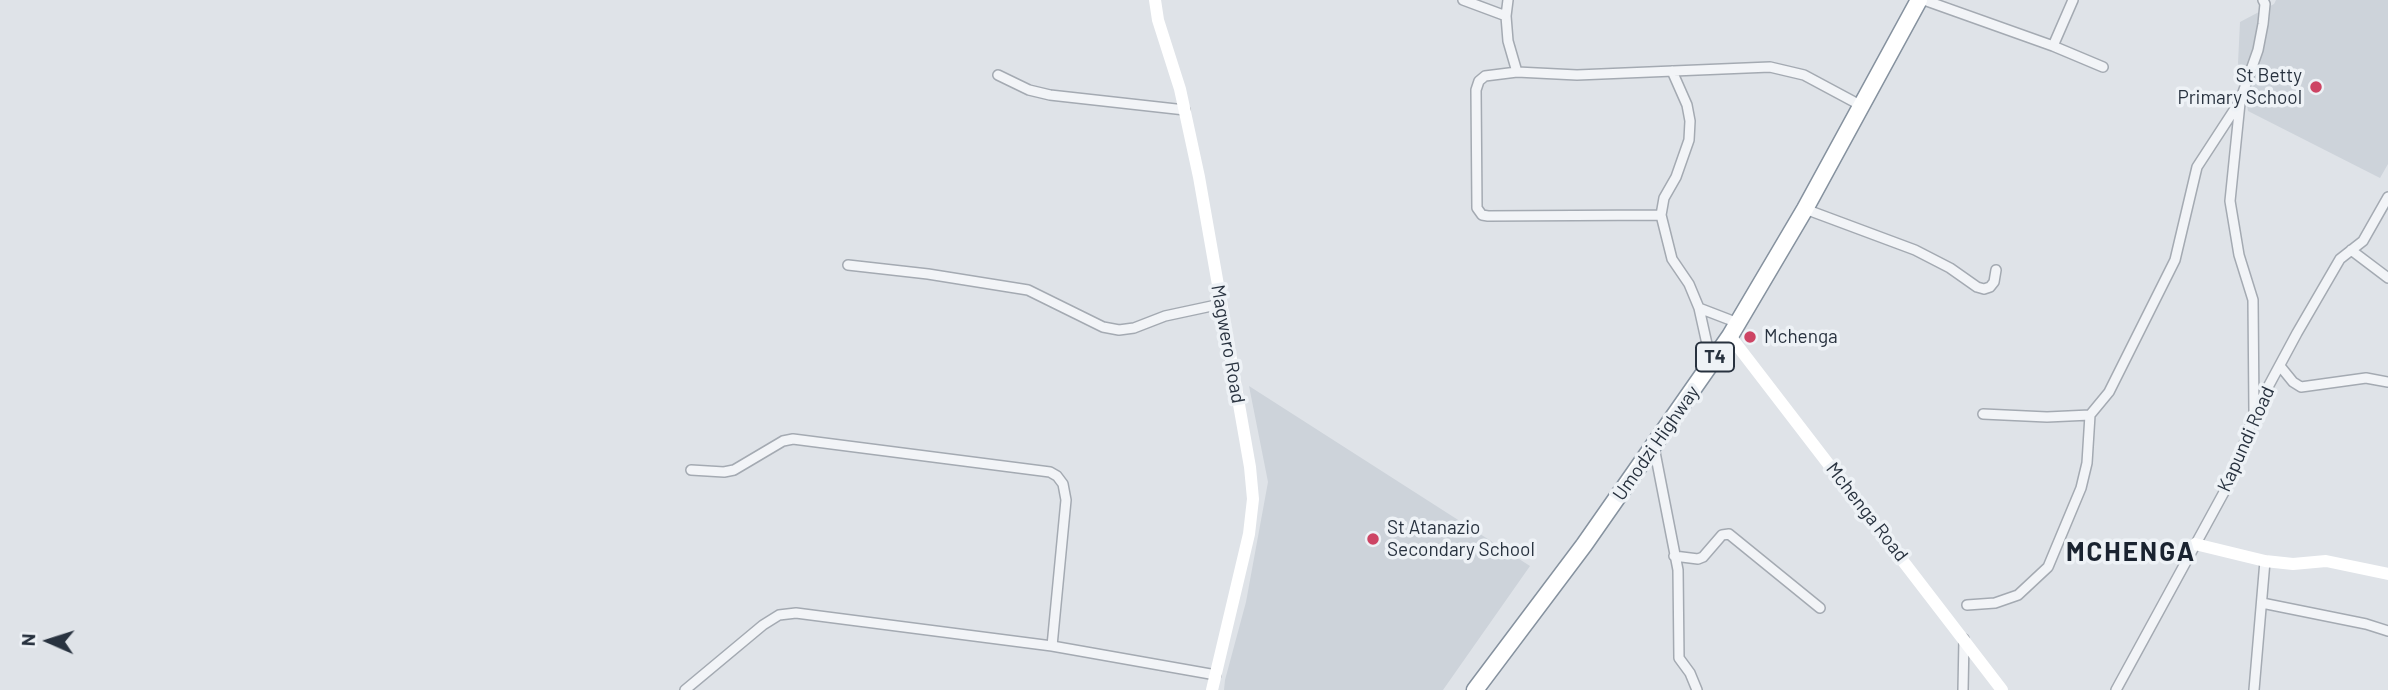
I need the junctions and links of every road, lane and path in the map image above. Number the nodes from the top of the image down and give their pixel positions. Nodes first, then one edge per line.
1 (1155, 0) edge
2 (1463, 0) edge
3 (1508, 0) edge
4 (1919, 0) edge
5 (1924, 0) edge
6 (2073, 0) edge
7 (2263, 0) edge
8 (1506, 16) junction
9 (2053, 46) junction
10 (2103, 67) dead end
11 (1672, 71) junction
12 (1517, 72) junction
13 (998, 75) dead end
14 (2240, 101) junction
15 (1860, 105) junction
16 (1185, 110) junction
17 (2388, 198) edge
18 (1805, 209) junction
19 (1661, 215) junction
20 (2351, 250) junction
21 (848, 265) dead end
22 (1996, 270) dead end
23 (2388, 278) edge
24 (1221, 304) junction
25 (1699, 308) junction
26 (1734, 329) junction
27 (1711, 363) junction
28 (2280, 366) junction
29 (2388, 382) edge
30 (2254, 412) junction
31 (1983, 414) dead end
32 (2090, 415) junction
33 (1654, 447) junction
34 (691, 470) dead end
35 (2195, 544) junction
36 (1674, 556) junction
37 (2265, 561) junction
38 (2388, 574) edge
39 (2262, 603) junction
40 (1967, 605) dead end
41 (1821, 608) dead end
42 (2388, 631) edge
43 (1964, 639) junction
44 (1052, 646) junction
45 (1216, 675) junction
46 (685, 690) edge
47 (1212, 690) edge
48 (1475, 690) edge
49 (1697, 690) edge
50 (1963, 690) edge
51 (2001, 690) edge
52 (2116, 690) edge
53 (2254, 690) edge
54 (2260, 690) edge

1 - 16 street, Magwero Road
2 - 8 street
3 - 8 street
4 - 15 highway, Umodzi Highway / T4
5 - 9 street
6 - 9 street
7 - 14 street
8 - 12 street
9 - 10 street
11 - 12 street
11 - 15 street
11 - 19 street
12 - 19 street
13 - 16 street
14 - 30 street
14 - 32 street
15 - 18 highway, Umodzi Highway / T4
16 - 24 street, Magwero Road
17 - 20 street, Kapundi Road
18 - 22 street
18 - 26 highway, Umodzi Highway / T4
19 - 25 street
20 - 23 street
20 - 28 street, Kapundi Road
21 - 24 street
24 - 45 street, Magwero Road
25 - 26 street
25 - 27 street
26 - 27 highway, Umodzi Highway / T4
26 - 43 street, Mchenga Road
27 - 33 highway, Umodzi Highway / T4
28 - 29 street
28 - 30 street, Kapundi Road
30 - 35 street, Kapundi Road
31 - 32 street
32 - 40 street
33 - 36 street
33 - 48 highway, Umodzi Highway / T4
34 - 44 street
35 - 37 street
35 - 52 street, Kapundi Road
36 - 41 street
36 - 49 street
37 - 38 street
37 - 39 street
39 - 42 street
39 - 53 street
43 - 50 street
43 - 51 street, Mchenga Road
44 - 45 street
44 - 46 street
45 - 47 street, Magwero Road
53 - 54 street

